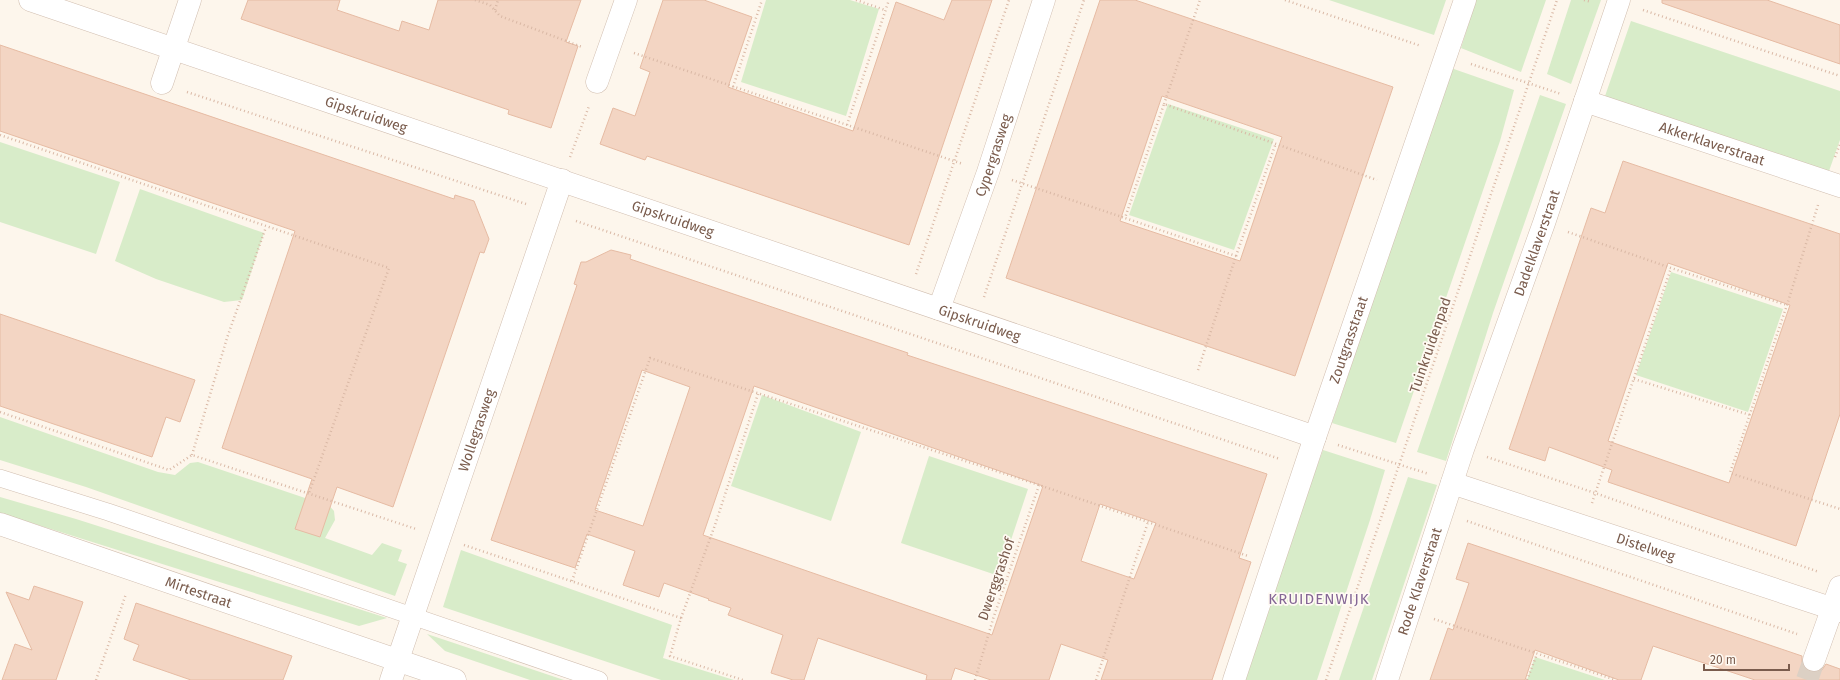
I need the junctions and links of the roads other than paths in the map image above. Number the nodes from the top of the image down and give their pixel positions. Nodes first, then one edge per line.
1 (30, 0) edge
2 (190, 0) edge
3 (626, 0) edge
4 (1044, 0) edge
5 (1465, 0) edge
6 (1619, 1) edge
7 (173, 50) junction
8 (597, 82) road end
9 (162, 83) road end
10 (1585, 101) junction
11 (562, 180) junction
12 (1833, 183) edge
13 (939, 309) junction
14 (1315, 437) junction
15 (0, 478) edge
16 (1452, 483) junction
17 (0, 524) edge
18 (1833, 581) edge
19 (1836, 610) edge
20 (413, 618) junction
21 (1817, 651) tunnel mouth
22 (394, 670) edge
23 (455, 680) edge
24 (599, 680) edge
25 (1234, 680) edge
26 (1387, 680) edge

1 - 7 street, Gipskruidweg
2 - 7 street
3 - 8 street
4 - 13 street, Cypergrasweg
5 - 14 street, Zoutgrasstraat
6 - 10 street, Dadelklaverstraat
7 - 9 street
7 - 11 street, Gipskruidweg
10 - 12 street, Akkerklaverstraat
10 - 16 street, Dadelklaverstraat
11 - 13 street, Gipskruidweg
11 - 20 street, Wollegrasweg
13 - 14 street, Gipskruidweg
14 - 25 street, Zoutgrasstraat
15 - 20 lane
16 - 19 street, Distelweg
16 - 26 street, Rode Klaverstraat
17 - 22 street, Mirtestraat
18 - 19 street
19 - 21 street
20 - 22 street, Wollegrasweg
20 - 24 lane
22 - 23 street, Mirtestraat

